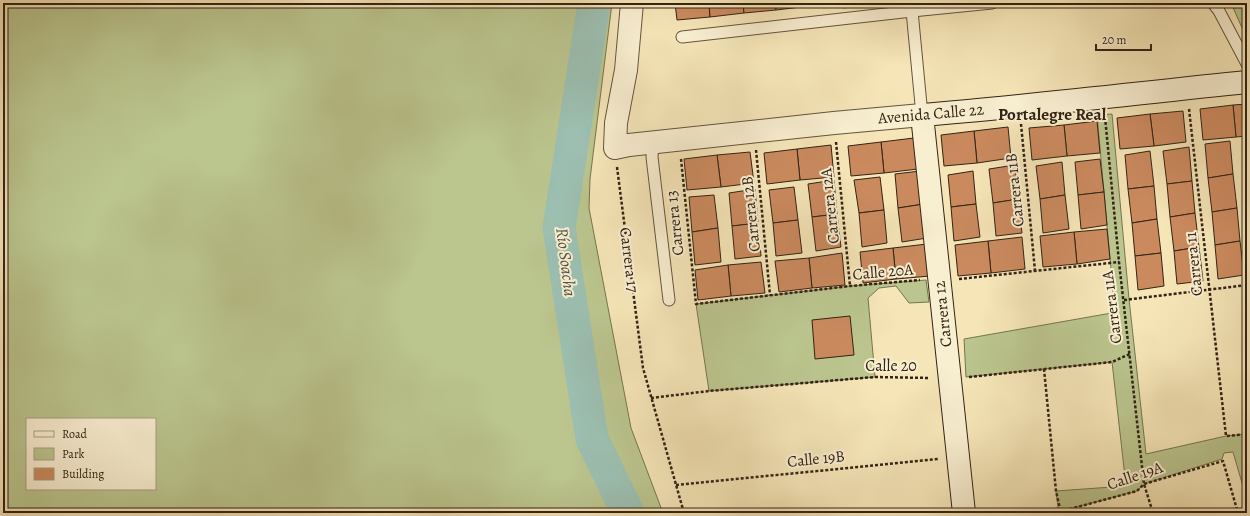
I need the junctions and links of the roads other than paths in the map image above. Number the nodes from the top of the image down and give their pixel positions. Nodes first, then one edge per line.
1 (632, 3) edge
2 (992, 3) edge
3 (1213, 3) edge
4 (912, 10) junction
5 (682, 36) dead end
6 (1247, 64) edge
7 (1247, 82) edge
8 (922, 115) junction
9 (652, 142) junction
10 (669, 300) dead end
11 (964, 513) edge

1 - 9 street, Avenida Calle 22
2 - 4 lane
3 - 6 lane
4 - 5 lane
4 - 8 lane
7 - 8 street, Avenida Calle 22
8 - 9 street, Avenida Calle 22
8 - 11 street, Carrera 12
9 - 10 lane

